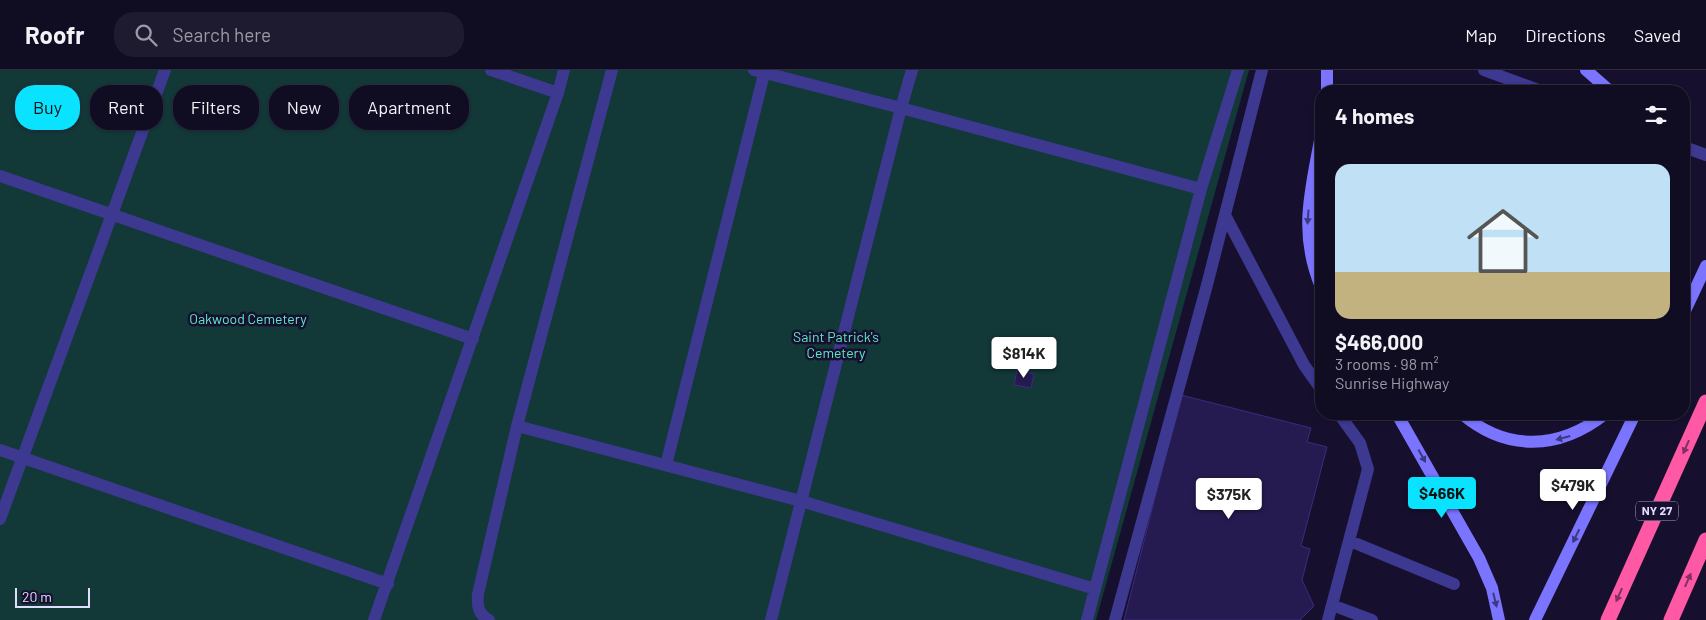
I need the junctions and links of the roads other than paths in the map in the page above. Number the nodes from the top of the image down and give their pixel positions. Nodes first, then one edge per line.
1 (165, 70) edge
2 (491, 70) edge
3 (564, 70) edge
4 (612, 70) edge
5 (912, 70) edge
6 (1238, 70) edge
7 (1262, 70) edge
8 (1327, 70) edge
9 (1484, 70) edge
10 (1586, 70) edge
11 (761, 71) edge
12 (1327, 85) edge
13 (1525, 85) edge
14 (1603, 85) edge
15 (558, 93) junction
16 (901, 108) junction
17 (1690, 149) edge
18 (1706, 155) edge
19 (1315, 173) edge
20 (0, 176) edge
21 (1201, 188) junction
22 (112, 214) junction
23 (1225, 215) junction
24 (1706, 266) edge
25 (1315, 271) edge
26 (1690, 300) edge
27 (473, 339) junction
28 (1315, 381) edge
29 (1706, 402) edge
30 (1343, 420) edge
31 (1400, 420) edge
32 (1470, 420) edge
33 (1596, 420) edge
34 (1632, 420) edge
35 (517, 426) junction
36 (0, 450) edge
37 (22, 458) junction
38 (666, 465) junction
39 (801, 501) junction
40 (0, 518) edge
41 (1706, 540) edge
42 (1350, 541) junction
43 (388, 584) junction
44 (1454, 584) dead end
45 (1096, 589) junction
46 (1332, 604) junction
47 (374, 620) edge
48 (489, 620) edge
49 (771, 620) edge
50 (1087, 620) edge
51 (1115, 620) edge
52 (1328, 620) edge
53 (1372, 620) edge
54 (1499, 620) edge
55 (1535, 620) edge
56 (1608, 620) edge
57 (1670, 620) edge

1 - 22 street
2 - 15 street
3 - 15 street
4 - 35 street
5 - 16 street
6 - 21 street
7 - 23 street
8 - 12 main road
9 - 13 street
10 - 14 main road
11 - 16 street
11 - 38 street
15 - 27 street
16 - 21 street
16 - 39 street
17 - 18 street
19 -> 25 main road
20 - 22 street
21 - 45 street
22 - 27 street
22 - 37 street
23 - 28 street
23 - 51 street
24 - 26 main road
27 - 43 street
29 -> 56 highway, NY 27
30 - 42 street
31 -> 54 main road
33 -> 32 main road
34 -> 55 main road
35 - 38 street
35 - 48 street
36 - 37 street
37 - 40 street
37 - 43 street
38 - 39 street
39 - 45 street
39 - 49 street
57 -> 41 highway
42 - 44 street
42 - 46 street
43 - 47 street
45 - 50 street
46 - 52 street
46 - 53 street

